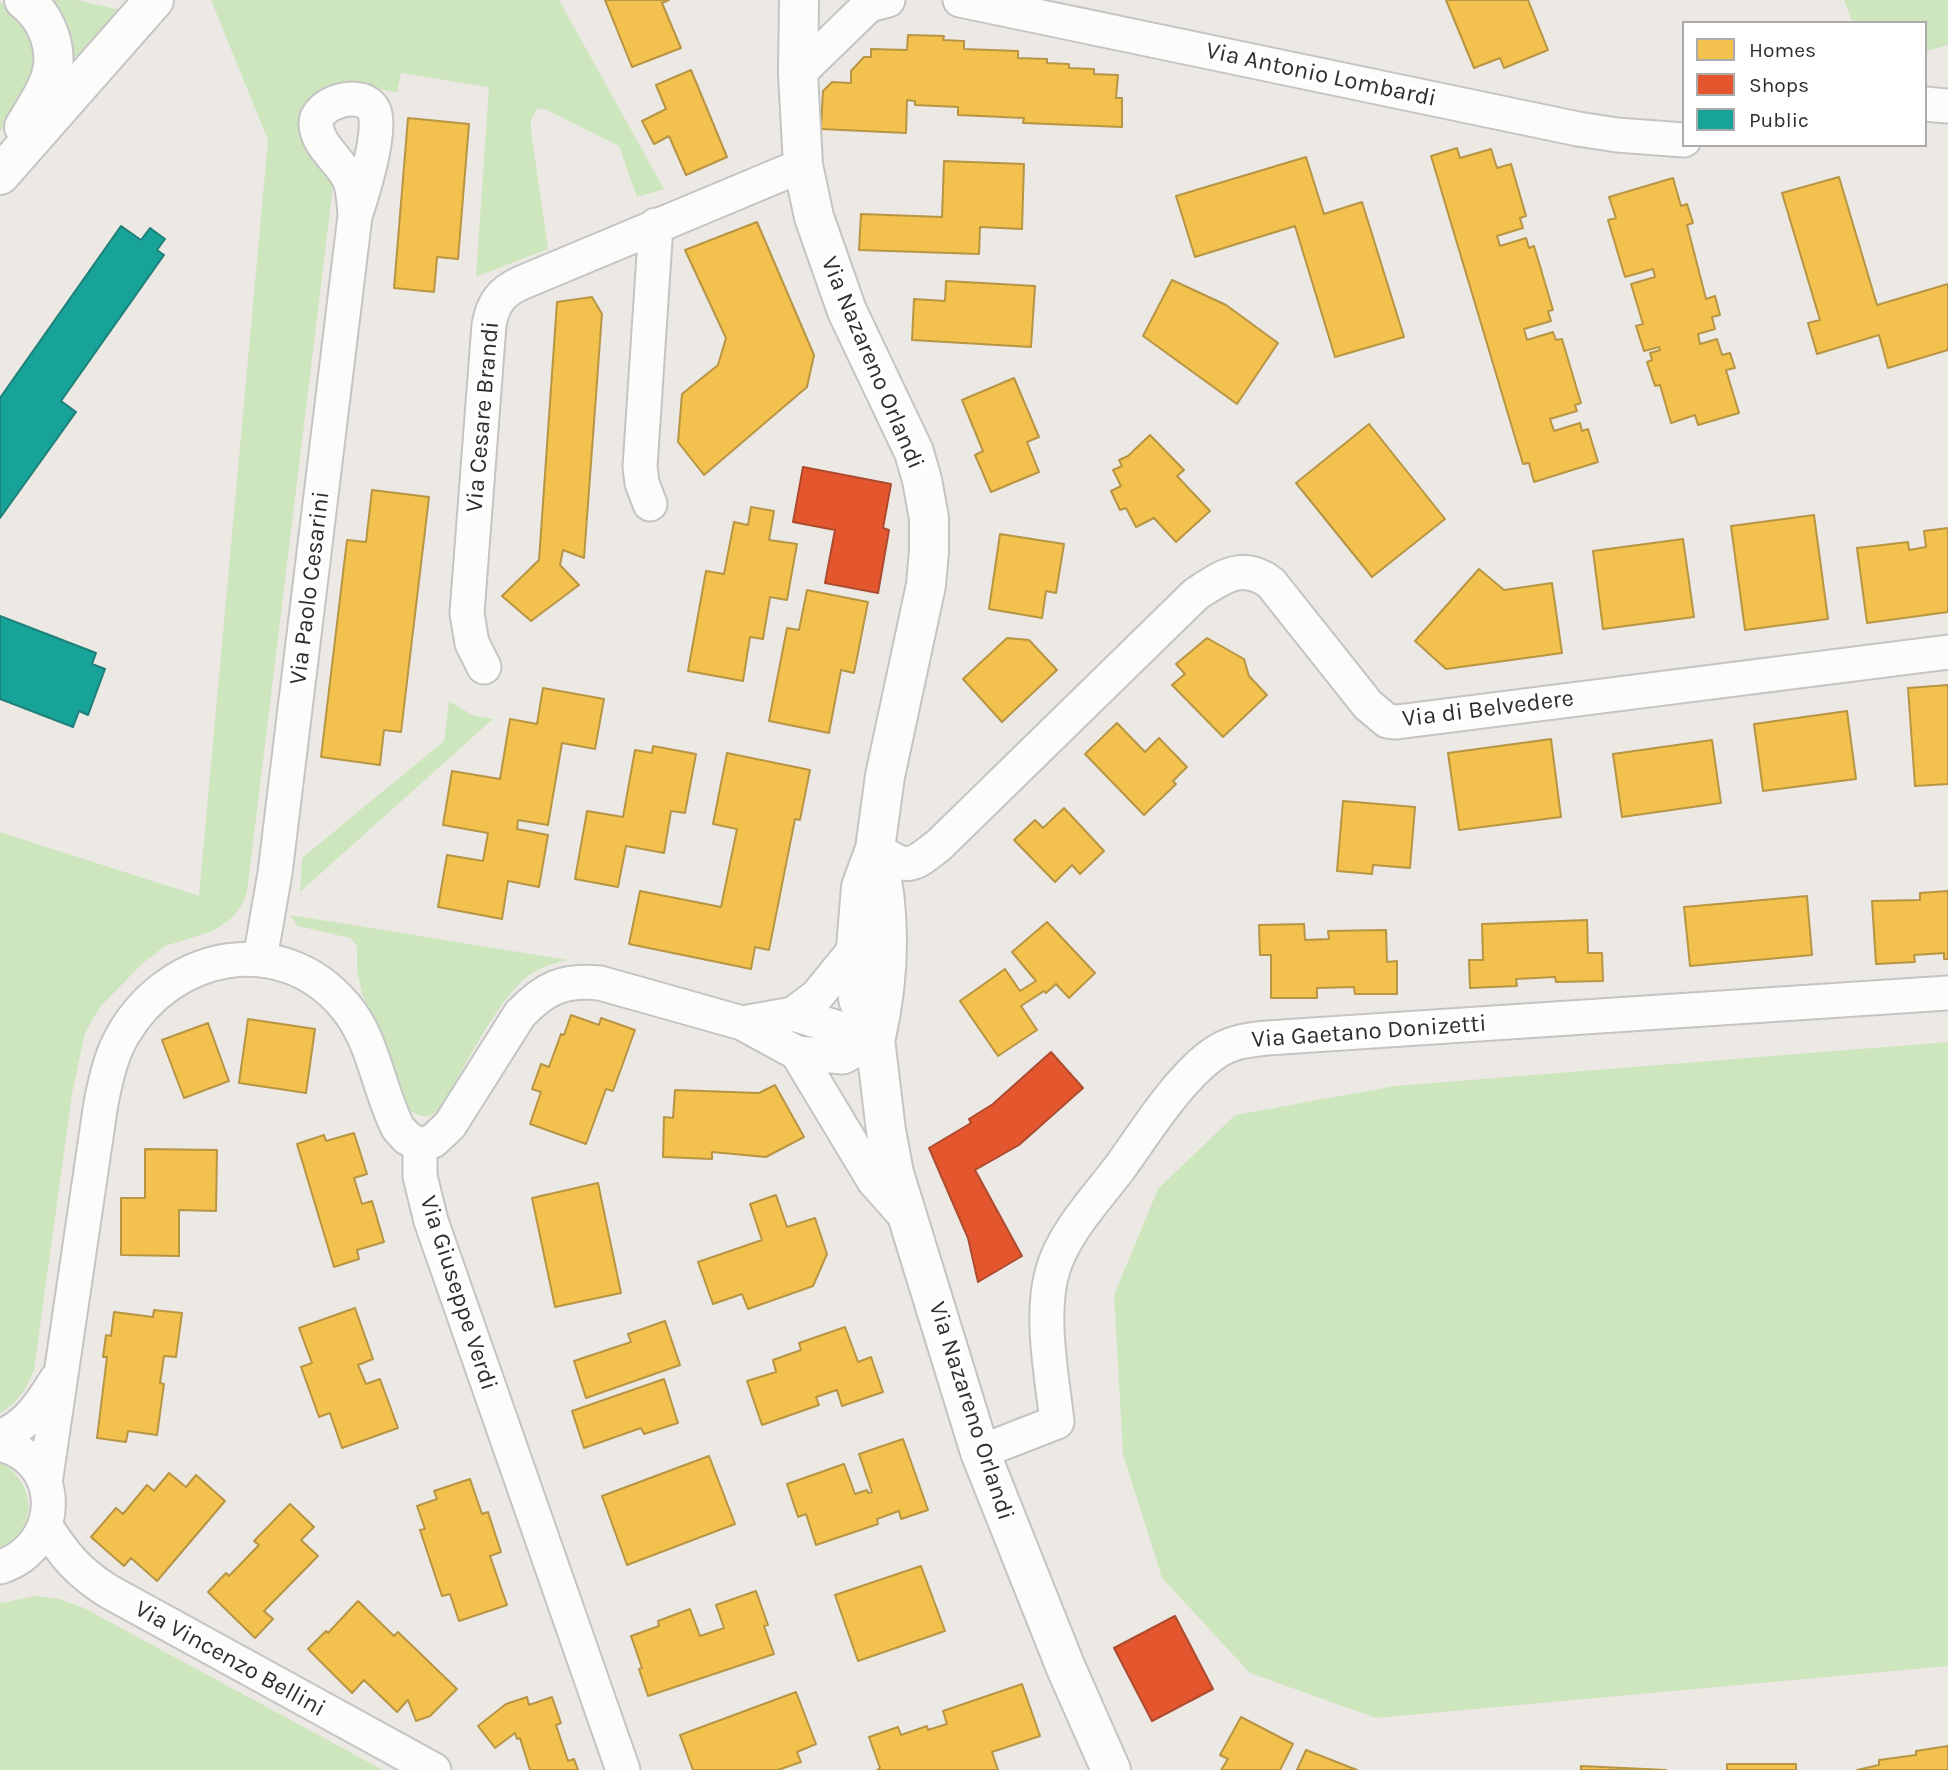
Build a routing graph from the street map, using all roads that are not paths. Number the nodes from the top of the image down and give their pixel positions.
1 (24, 0) edge
2 (154, 0) edge
3 (799, 0) edge
4 (960, 0) edge
5 (872, 2) edge
6 (798, 74) junction
7 (1927, 104) edge
8 (1948, 106) edge
9 (1682, 139) edge
10 (803, 165) junction
11 (0, 168) edge
12 (0, 175) edge
13 (355, 216) dead end
14 (656, 225) junction
15 (650, 504) dead end
16 (1948, 652) edge
17 (484, 667) dead end
18 (876, 849) junction
19 (856, 948) junction
20 (260, 959) junction
21 (1948, 993) edge
22 (793, 1014) junction
23 (742, 1023) junction
24 (875, 1039) junction
25 (797, 1054) junction
26 (420, 1145) junction
27 (909, 1220) junction
28 (61, 1373) junction
29 (0, 1437) edge
30 (0, 1444) edge
31 (980, 1452) junction
32 (45, 1483) junction
33 (46, 1525) junction
34 (0, 1567) edge
35 (434, 1770) edge
36 (622, 1770) edge
37 (1111, 1770) edge

1 - 11 street
2 - 12 street
3 - 6 street, Via Nazareno Orlandi
4 - 9 street, Via Antonio Lombardi
5 - 6 street
6 - 10 street, Via Nazareno Orlandi
7 - 8 street
10 - 14 street, Via Cesare Brandi
10 - 18 street, Via Nazareno Orlandi
13 - 20 street, Via Paolo Cesarini
14 - 15 street
14 - 17 street, Via Cesare Brandi
16 - 18 street, Via di Belvedere
18 - 19 street, Via Nazareno Orlandi
18 - 24 street, Via Nazareno Orlandi
19 - 22 street
19 - 24 street, Via Nazareno Orlandi
20 - 26 street
20 - 28 street
21 - 31 street, Via Gaetano Donizetti
22 - 23 street
22 - 24 street
23 - 25 street
23 - 26 street
24 - 25 street
24 - 27 street, Via Nazareno Orlandi
25 - 27 street
26 - 36 street, Via Giuseppe Verdi
27 - 31 street, Via Nazareno Orlandi
28 - 29 street
28 - 32 street
30 - 32 street
31 - 37 street, Via Nazareno Orlandi
32 - 33 street
33 - 34 street
33 - 35 street, Via Vincenzo Bellini

